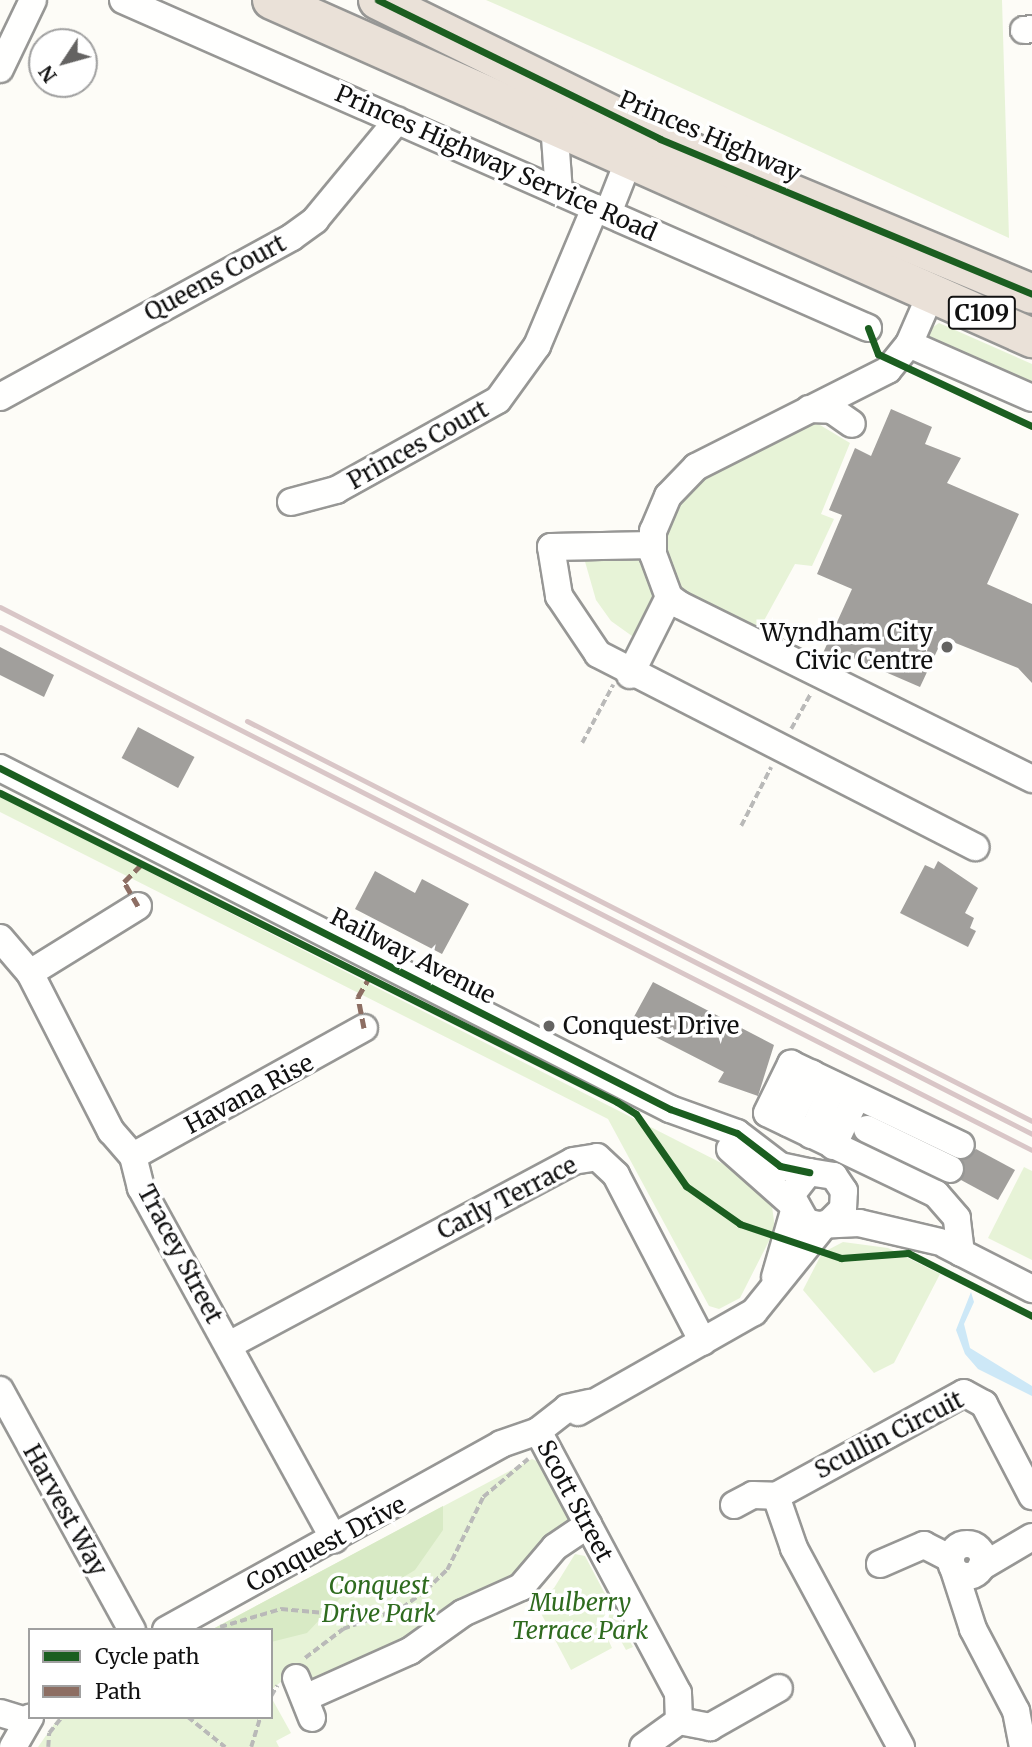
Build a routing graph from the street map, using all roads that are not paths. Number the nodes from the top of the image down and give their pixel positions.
1 (33, 0) edge
2 (123, 0) edge
3 (272, 0) edge
4 (378, 0) edge
5 (0, 69) edge
6 (604, 112) junction
7 (397, 121) junction
8 (554, 123) junction
9 (630, 156) junction
10 (559, 192) junction
11 (601, 210) junction
12 (945, 253) junction
13 (933, 289) junction
14 (1032, 294) edge
15 (868, 328) dead end
16 (1032, 338) edge
17 (909, 344) junction
18 (0, 397) edge
19 (1032, 398) edge
20 (809, 409) junction
21 (852, 424) dead end
22 (291, 502) dead end
23 (653, 545) junction
24 (669, 597) junction
25 (630, 675) junction
26 (0, 768) edge
27 (1032, 779) edge
28 (975, 847) dead end
29 (138, 906) dead end
30 (0, 938) edge
31 (30, 973) junction
32 (364, 1028) dead end
33 (829, 1083) junction
34 (670, 1109) junction
35 (875, 1119) junction
36 (811, 1135) junction
37 (961, 1145) dead end
38 (133, 1156) junction
39 (950, 1169) dead end
40 (828, 1177) junction
41 (793, 1207) junction
42 (828, 1223) junction
43 (950, 1247) junction
44 (1032, 1289) edge
45 (767, 1298) junction
46 (703, 1342) junction
47 (229, 1345) junction
48 (0, 1390) edge
49 (8, 1427) edge
50 (543, 1441) junction
51 (776, 1496) junction
52 (1032, 1496) edge
53 (733, 1505) dead end
54 (588, 1525) junction
55 (334, 1539) junction
56 (1026, 1540) edge
57 (880, 1564) dead end
58 (968, 1564) junction
59 (131, 1628) edge
60 (170, 1628) edge
61 (304, 1687) road end
62 (779, 1688) dead end
63 (0, 1713) edge
64 (28, 1719) edge
65 (679, 1721) junction
66 (1025, 1731) edge
67 (13, 1747) edge
68 (643, 1747) edge
69 (901, 1747) edge

1 - 5 street
2 - 7 street, Princes Highway Service Road
3 - 8 highway, Princes Highway / C109
4 - 6 highway, Princes Highway / C109
6 - 9 highway
6 - 12 highway, Princes Highway / C109
7 - 10 street, Princes Highway Service Road
7 - 18 street, Queens Court
8 - 9 highway, Princes Highway / C109
8 - 10 street
9 - 11 street, Princes Highway
9 - 13 highway, Princes Highway / C109
10 - 11 street, Princes Highway Service Road
11 - 15 street, Princes Highway Service Road
11 - 22 street, Princes Court
12 - 13 highway
12 - 14 highway, Princes Highway / C109
13 - 16 highway, Princes Highway / C109
13 - 17 street
17 - 19 street
17 - 20 street
20 - 21 street
20 - 23 street
23 - 24 street
23 - 25 street
24 - 25 street
24 - 27 street
25 - 28 street
26 - 34 street, Railway Avenue
29 - 31 street
30 - 31 street, Tracey Street
31 - 38 street, Tracey Street
32 - 38 street, Havana Rise
33 - 35 street
33 - 36 street
33 - 36 street
33 - 36 street
34 - 40 street, Railway Avenue
34 - 41 street, Railway Avenue
35 - 36 street
35 - 37 street
35 - 39 street
36 - 40 street
36 - 43 street
38 - 47 street, Tracey Street
40 - 41 street
40 - 42 street
40 - 43 street, Railway Avenue
41 - 42 street
41 - 45 street
42 - 43 street, Railway Avenue
42 - 45 street, Conquest Drive
43 - 44 street, Railway Avenue
45 - 46 street, Conquest Drive
46 - 47 street, Carly Terrace
46 - 50 street, Conquest Drive
47 - 55 street, Tracey Street
48 - 49 street, Harvest Way
49 - 59 street, Harvest Way
50 - 54 street, Scott Street
50 - 55 street, Conquest Drive
51 - 52 street, Scullin Circuit
51 - 53 street, Scullin Circuit
51 - 69 street
54 - 61 street
54 - 65 street, Scott Street
55 - 60 street, Conquest Drive
56 - 58 street
57 - 58 street
58 - 66 street
62 - 65 street
63 - 64 street
64 - 67 street
65 - 68 street

